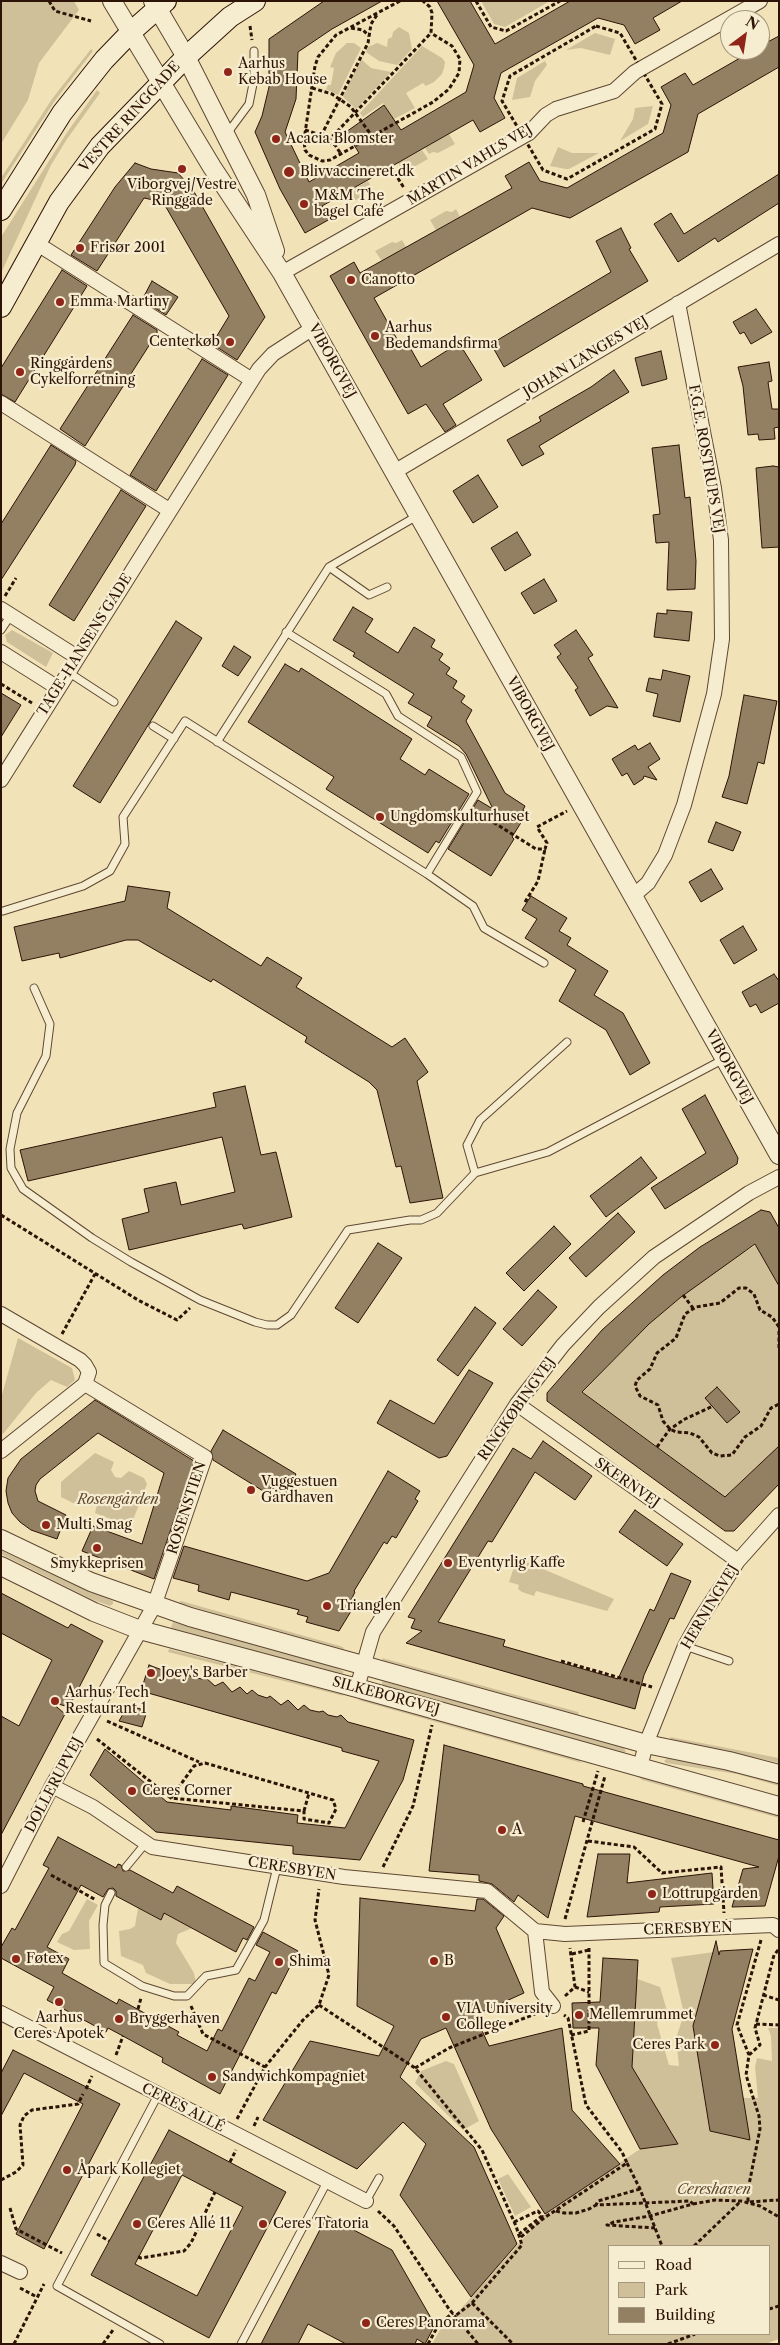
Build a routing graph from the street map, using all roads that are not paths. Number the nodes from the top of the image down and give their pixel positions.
1 (112, 1) edge
2 (255, 1) edge
3 (760, 1) edge
4 (159, 3) edge
5 (131, 32) junction
6 (254, 51) dead end
7 (186, 56) junction
8 (160, 82) junction
9 (226, 135) junction
10 (1, 210) edge
11 (36, 243) junction
12 (779, 244) edge
13 (282, 273) junction
14 (678, 303) junction
15 (1, 307) edge
16 (313, 328) junction
17 (252, 380) junction
18 (1, 403) edge
19 (394, 472) junction
20 (169, 510) junction
21 (419, 516) junction
22 (329, 567) junction
23 (388, 587) dead end
24 (6, 612) edge
25 (1, 630) edge
26 (286, 632) junction
27 (1, 652) edge
28 (77, 657) junction
29 (68, 672) junction
30 (58, 688) junction
31 (114, 702) dead end
32 (153, 726) dead end
33 (174, 739) junction
34 (217, 742) junction
35 (1, 780) edge
36 (427, 874) junction
37 (633, 896) junction
38 (4, 911) dead end
39 (544, 963) dead end
40 (34, 988) dead end
41 (567, 1042) dead end
42 (725, 1058) junction
43 (779, 1155) edge
44 (475, 1173) junction
45 (779, 1176) edge
46 (2, 1317) edge
47 (85, 1384) junction
48 (516, 1404) junction
49 (1, 1451) edge
50 (779, 1515) edge
51 (1, 1539) edge
52 (738, 1561) junction
53 (1, 1566) edge
54 (154, 1606) junction
55 (140, 1630) junction
56 (685, 1646) junction
57 (729, 1662) dead end
58 (364, 1664) junction
59 (358, 1688) junction
60 (646, 1744) junction
61 (640, 1767) junction
62 (779, 1774) edge
63 (52, 1786) junction
64 (779, 1806) edge
65 (145, 1844) junction
66 (277, 1866) junction
67 (126, 1867) dead end
68 (1, 1886) edge
69 (111, 1893) dead end
70 (776, 1927) edge
71 (535, 1931) junction
72 (553, 2006) road end
73 (1, 2013) edge
74 (158, 2094) junction
75 (379, 2178) dead end
76 (327, 2182) junction
77 (366, 2201) joint
78 (1, 2263) edge
79 (20, 2272) dead end
80 (160, 2344) edge
81 (241, 2344) edge

1 - 5 street, VIBORGVEJ
2 - 7 main road, VESTRE RINGGADE
3 - 13 street, MARTIN VAHLS VEJ
4 - 5 main road
4 - 7 street, VIBORGVEJ
5 - 8 street, VIBORGVEJ
5 - 10 main road
6 - 9 lane
7 - 8 main road, VESTRE RINGGADE
7 - 9 street, VIBORGVEJ
8 - 11 main road, VESTRE RINGGADE
8 - 13 street, VIBORGVEJ
9 - 13 street, VIBORGVEJ
11 - 15 main road, VESTRE RINGGADE
11 - 17 street
12 - 14 street, JOHAN LANGES VEJ
13 - 16 street, VIBORGVEJ
14 - 19 street, JOHAN LANGES VEJ
14 - 37 street, F.G.E. ROSTRUPS VEJ
16 - 17 street, TAGE-HANSENS GADE
16 - 19 street, VIBORGVEJ
17 - 20 street, TAGE-HANSENS GADE
18 - 20 street
19 - 21 street, VIBORGVEJ
20 - 28 street, TAGE-HANSENS GADE
21 - 22 lane
21 - 37 street, VIBORGVEJ
22 - 23 lane
22 - 26 lane
24 - 25 lane
24 - 28 street
26 - 34 lane
26 - 36 lane
27 - 30 street
28 - 29 street, TAGE-HANSENS GADE
29 - 30 street, TAGE-HANSENS GADE
29 - 31 lane
30 - 35 street, TAGE-HANSENS GADE
32 - 33 lane
33 - 34 lane
33 - 38 lane
34 - 36 lane
36 - 39 lane
37 - 42 street, VIBORGVEJ
40 - 44 lane
41 - 44 lane
42 - 43 street, VIBORGVEJ
42 - 44 lane
45 - 48 street, RINGKØBINGVEJ
46 - 47 street
47 - 49 street
47 - 54 street, ROSENSTIEN
48 - 52 street, SKERNVEJ
48 - 58 street, RINGKØBINGVEJ
50 - 52 street, HERNINGVEJ
51 - 54 street, SILKEBORGVEJ
52 - 56 street, HERNINGVEJ
53 - 55 street, SILKEBORGVEJ
54 - 55 street, DOLLERUPVEJ
54 - 58 street, SILKEBORGVEJ
55 - 59 street, SILKEBORGVEJ
55 - 63 street, DOLLERUPVEJ
56 - 57 lane
56 - 60 street, HERNINGVEJ
58 - 59 street, RINGKØBINGVEJ
58 - 60 street, SILKEBORGVEJ
59 - 61 street, SILKEBORGVEJ
60 - 61 street, HERNINGVEJ
60 - 62 street, SILKEBORGVEJ
61 - 64 street, SILKEBORGVEJ
63 - 65 street, CERESBYEN
63 - 68 street, DOLLERUPVEJ
65 - 66 street, CERESBYEN
65 - 67 lane
66 - 69 lane
66 - 71 street, CERESBYEN
70 - 71 street, CERESBYEN
71 - 72 street
73 - 74 street, CERES ALLÉ
74 - 76 street, CERES ALLÉ
74 - 80 lane
75 - 77 lane
76 - 77 street, CERES ALLÉ
76 - 81 lane
78 - 79 street

